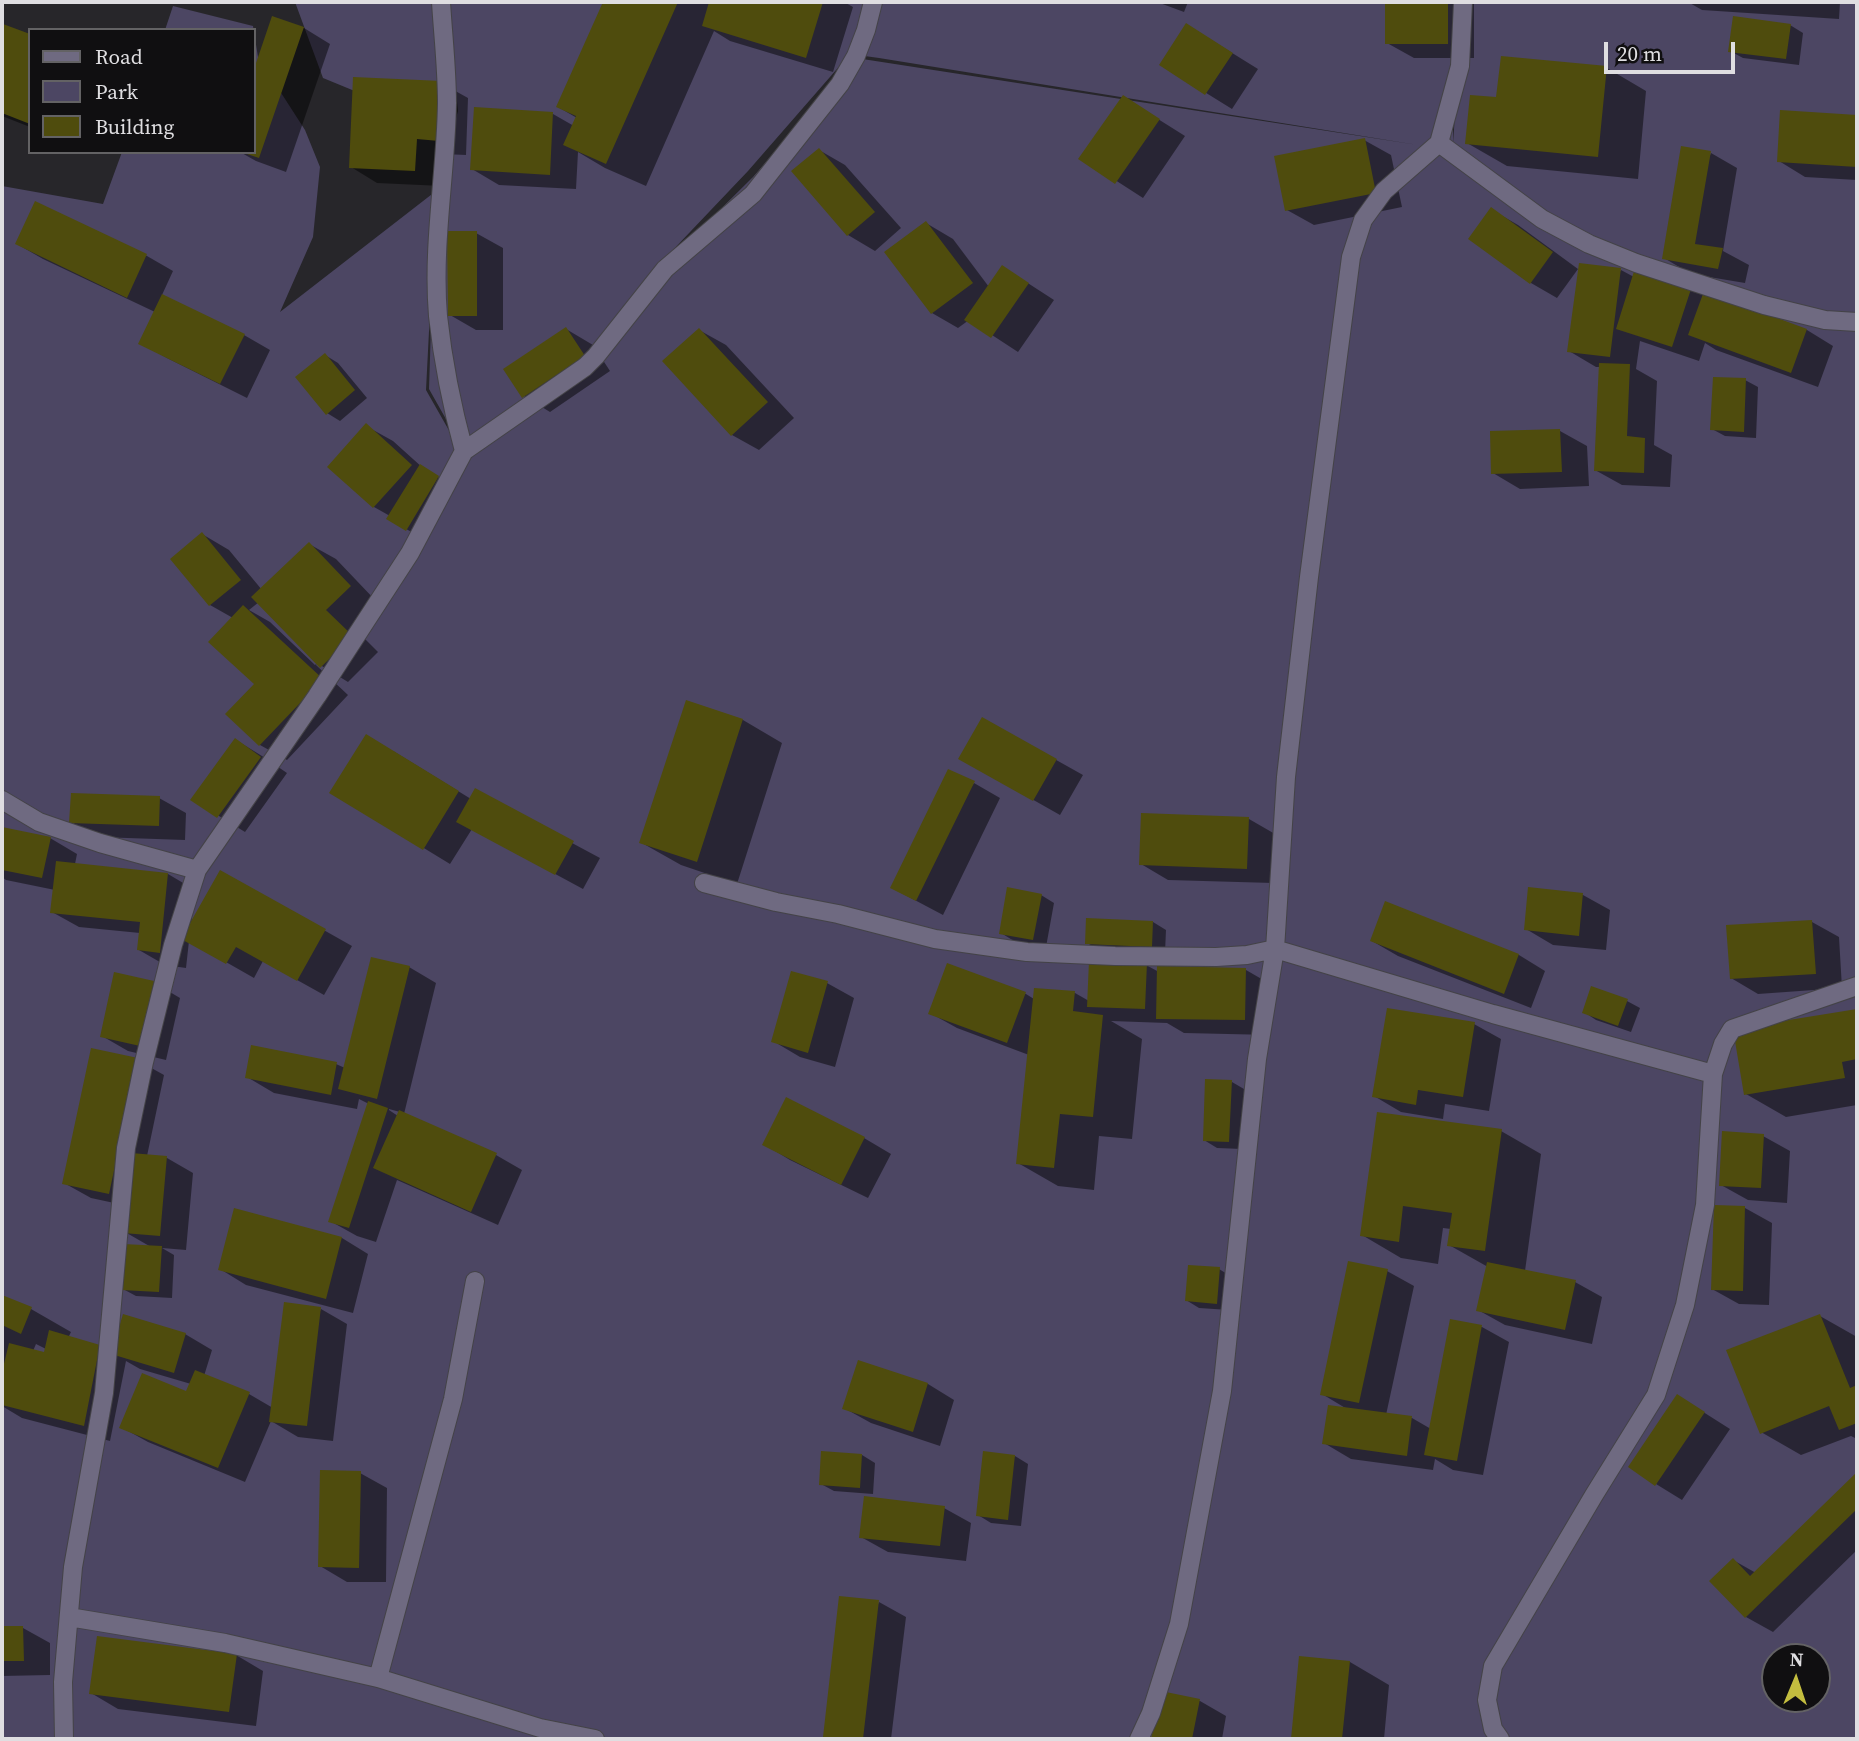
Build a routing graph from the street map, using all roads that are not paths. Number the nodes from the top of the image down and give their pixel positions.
1 (441, 2) edge
2 (873, 2) edge
3 (1463, 2) edge
4 (1440, 143) junction
5 (1857, 322) edge
6 (464, 452) junction
7 (2, 800) edge
8 (197, 870) junction
9 (704, 883) dead end
10 (1275, 949) junction
11 (1857, 986) edge
12 (1713, 1074) junction
13 (475, 1281) dead end
14 (69, 1617) junction
15 (378, 1678) junction
16 (64, 1739) edge
17 (594, 1739) edge
18 (1139, 1739) edge
19 (1500, 1739) edge

1 - 6 street
2 - 6 street
3 - 4 street
4 - 5 street
4 - 10 street
6 - 8 street
7 - 8 street
8 - 14 street
9 - 10 street
10 - 12 street
10 - 18 street
11 - 12 street
12 - 19 street
13 - 15 street
14 - 15 street
14 - 16 street
15 - 17 street

